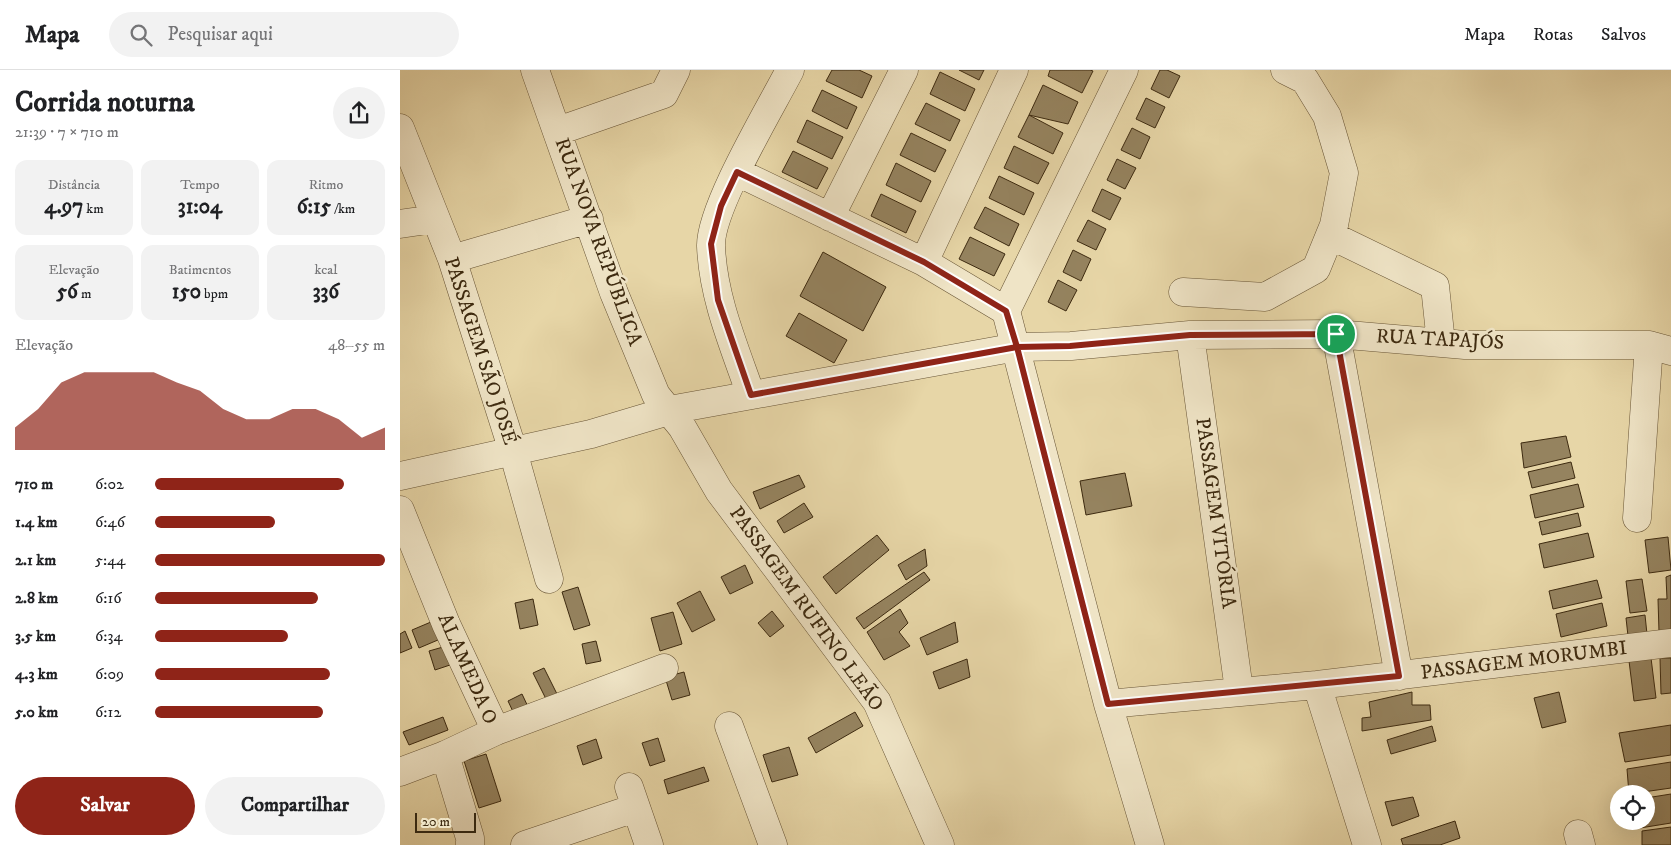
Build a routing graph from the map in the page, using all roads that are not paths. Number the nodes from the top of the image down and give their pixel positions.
1 (535, 70) edge
2 (676, 70) edge
3 (790, 70) edge
4 (904, 70) edge
5 (1014, 70) edge
6 (1124, 70) edge
7 (1285, 70) edge
8 (400, 128) edge
9 (558, 131) junction
10 (737, 172) junction
11 (830, 217) junction
12 (434, 219) junction
13 (589, 219) junction
14 (400, 224) edge
15 (1330, 235) junction
16 (452, 259) junction
17 (924, 262) junction
18 (1183, 292) dead end
19 (1006, 311) junction
20 (1336, 334) junction
21 (1190, 335) junction
22 (1441, 343) junction
23 (1017, 347) junction
24 (1660, 348) edge
25 (751, 395) junction
26 (671, 410) junction
27 (513, 451) junction
28 (400, 476) edge
29 (400, 510) edge
30 (1637, 518) dead end
31 (549, 578) dead end
32 (1671, 643) edge
33 (664, 668) dead end
34 (1399, 676) junction
35 (1317, 685) junction
36 (1239, 690) junction
37 (1108, 704) junction
38 (729, 726) dead end
39 (496, 731) junction
40 (445, 756) junction
41 (400, 772) edge
42 (463, 843) edge
43 (525, 845) edge
44 (650, 845) edge
45 (773, 845) edge
46 (940, 845) edge
47 (1150, 845) edge
48 (1367, 845) edge

1 - 9 street, RUA NOVA REPÚBLICA
2 - 9 street
3 - 10 street
4 - 11 street
5 - 17 street
6 - 19 street
7 - 15 street
8 - 12 street, PASSAGEM SÃO JOSÉ
9 - 13 street, RUA NOVA REPÚBLICA
10 - 11 street
10 - 25 street
11 - 17 street
12 - 14 street
12 - 16 street, PASSAGEM SÃO JOSÉ
13 - 16 street
13 - 26 street, RUA NOVA REPÚBLICA
15 - 18 street
15 - 22 street
16 - 27 street, PASSAGEM SÃO JOSÉ
17 - 19 street
19 - 23 street
20 - 21 street, RUA TAPAJÓS
20 - 22 street, RUA TAPAJÓS
20 - 34 street
21 - 23 street, RUA TAPAJÓS
21 - 36 street, PASSAGEM VITÓRIA
22 - 24 street, RUA TAPAJÓS
23 - 25 street, RUA TAPAJÓS
23 - 37 street
24 - 30 street
25 - 26 street, RUA TAPAJÓS
26 - 27 street, RUA TAPAJÓS
26 - 46 street, PASSAGEM RUFINO LEÃO
27 - 28 street, RUA TAPAJÓS
27 - 31 street, PASSAGEM SÃO JOSÉ
29 - 39 street, ALAMEDA O
32 - 34 street, PASSAGEM MORUMBI
33 - 39 street
34 - 35 street, PASSAGEM MORUMBI
35 - 36 street, PASSAGEM MORUMBI
35 - 48 street
36 - 37 street, PASSAGEM MORUMBI
37 - 47 street
38 - 45 street
39 - 40 street, ALAMEDA O
40 - 41 street, ALAMEDA O
40 - 42 street
43 - 44 street

